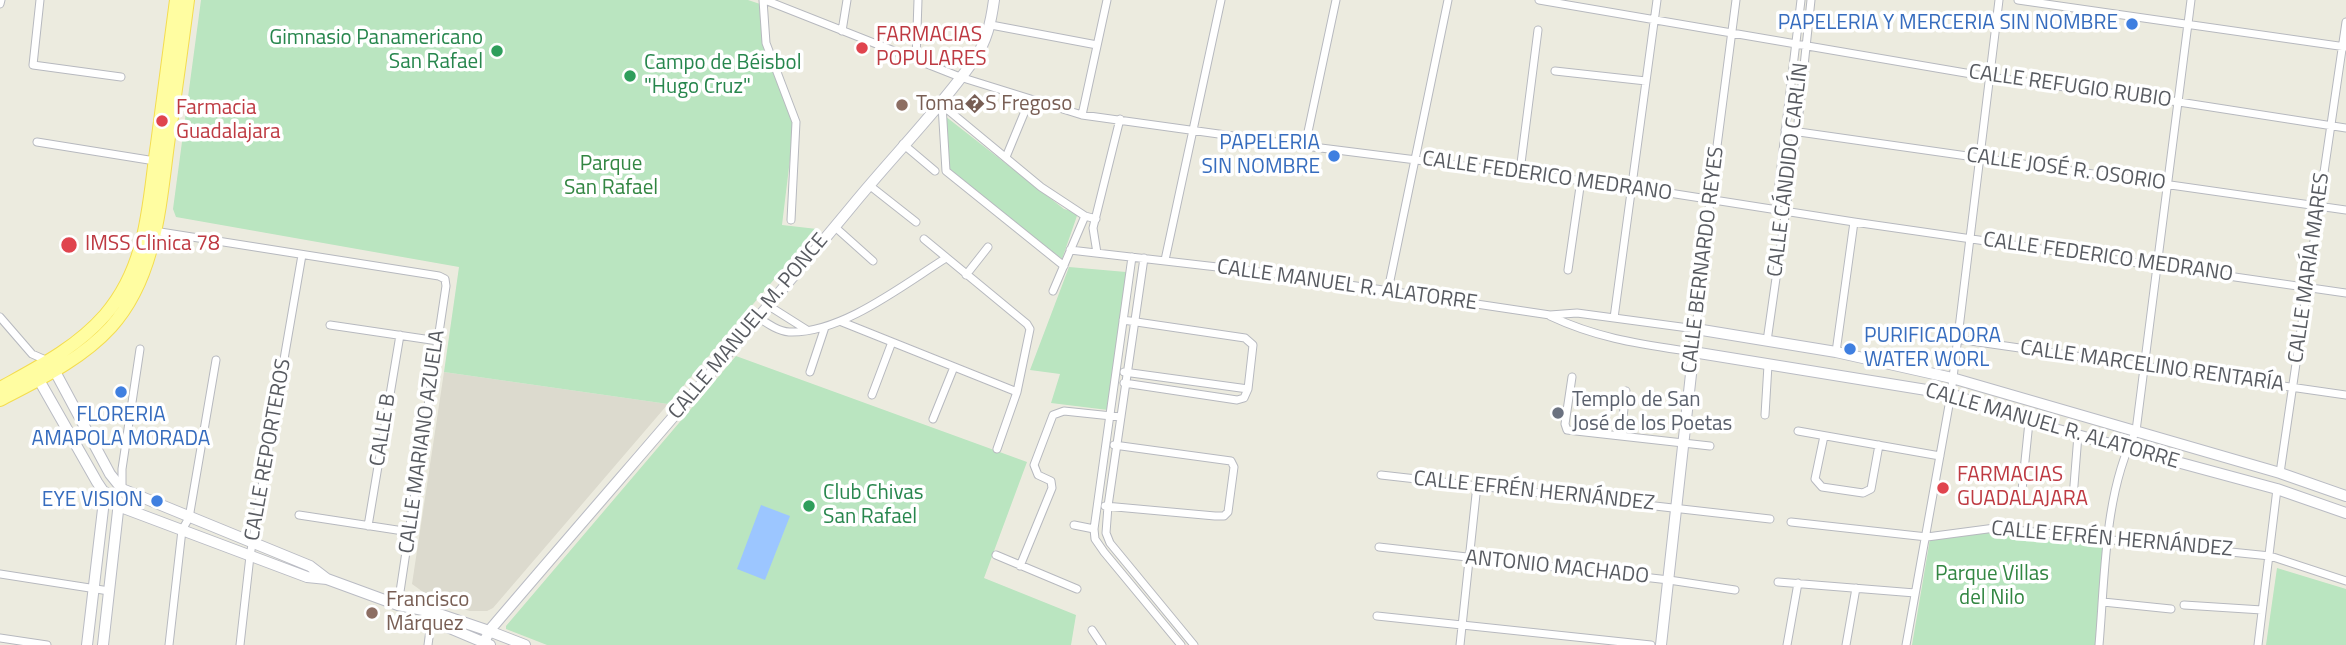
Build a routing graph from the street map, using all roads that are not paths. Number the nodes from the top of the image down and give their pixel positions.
1 (40, 0) edge
2 (176, 0) edge
3 (188, 0) edge
4 (764, 0) edge
5 (847, 0) edge
6 (918, 0) edge
7 (994, 0) edge
8 (1107, 0) edge
9 (1221, 0) edge
10 (1336, 0) edge
11 (1448, 0) edge
12 (1540, 0) edge
13 (1657, 0) edge
14 (1736, 0) edge
15 (1801, 0) edge
16 (1811, 0) edge
17 (1999, 0) edge
18 (2018, 0) edge
19 (2191, 0) edge
20 (778, 3) edge
21 (1654, 20) junction
22 (2346, 22) edge
23 (2188, 24) junction
24 (990, 25) junction
25 (1538, 30) dead end
26 (842, 31) junction
27 (1732, 32) junction
28 (1796, 43) junction
29 (1097, 45) junction
30 (1805, 45) junction
31 (2344, 47) edge
32 (916, 60) junction
33 (1555, 71) dead end
34 (121, 77) dead end
35 (960, 77) junction
36 (1989, 77) junction
37 (1646, 81) junction
38 (1030, 99) junction
39 (2179, 102) junction
40 (942, 105) junction
41 (1082, 115) junction
42 (1120, 119) junction
43 (2331, 126) junction
44 (2346, 128) edge
45 (1194, 130) junction
46 (1785, 130) junction
47 (1797, 132) junction
48 (37, 142) dead end
49 (903, 144) junction
50 (1305, 146) junction
51 (1006, 157) junction
52 (1979, 157) junction
53 (1414, 160) junction
54 (155, 161) junction
55 (935, 170) dead end
56 (1520, 171) junction
57 (1581, 180) junction
58 (2169, 184) junction
59 (869, 185) junction
60 (1631, 187) junction
61 (1710, 200) junction
62 (2319, 206) junction
63 (1776, 209) junction
64 (2346, 210) edge
65 (1785, 211) junction
66 (1085, 216) junction
67 (1096, 219) junction
68 (791, 220) dead end
69 (916, 222) dead end
70 (1854, 222) junction
71 (835, 227) junction
72 (151, 230) junction
73 (924, 239) dead end
74 (1969, 239) junction
75 (988, 247) dead end
76 (1070, 250) junction
77 (1097, 253) junction
78 (302, 255) junction
79 (1132, 257) junction
80 (946, 258) junction
81 (1144, 258) junction
82 (1165, 260) junction
83 (873, 261) dead end
84 (2159, 265) junction
85 (1064, 266) junction
86 (1568, 270) dead end
87 (966, 275) junction
88 (2307, 287) junction
89 (1388, 290) junction
90 (1053, 291) dead end
91 (2346, 293) edge
92 (769, 306) junction
93 (1550, 315) junction
94 (0, 317) edge
95 (759, 318) junction
96 (1614, 318) junction
97 (1124, 320) junction
98 (842, 322) junction
99 (1135, 322) junction
100 (330, 325) dead end
101 (825, 327) junction
102 (1696, 329) junction
103 (808, 330) junction
104 (400, 335) junction
105 (1957, 339) junction
106 (438, 341) junction
107 (1767, 341) junction
108 (892, 342) junction
109 (140, 349) dead end
110 (1693, 352) junction
111 (1836, 352) junction
112 (32, 354) junction
113 (216, 359) dead end
114 (1768, 365) junction
115 (52, 366) junction
116 (2145, 366) junction
117 (954, 367) junction
118 (1117, 371) junction
119 (810, 372) dead end
120 (1128, 372) junction
121 (36, 374) junction
122 (1572, 377) dead end
123 (1952, 378) junction
124 (1115, 382) junction
125 (1126, 384) junction
126 (2292, 387) junction
127 (0, 388) edge
128 (1248, 388) junction
129 (1626, 391) dead end
130 (1017, 392) junction
131 (1951, 394) junction
132 (872, 395) dead end
133 (2346, 395) edge
134 (0, 400) edge
135 (1765, 415) dead end
136 (1111, 416) junction
137 (1121, 417) junction
138 (933, 419) dead end
139 (2029, 422) junction
140 (1798, 431) dead end
141 (2136, 431) junction
142 (1622, 435) junction
143 (2078, 435) junction
144 (1824, 436) junction
145 (1684, 443) junction
146 (1106, 444) junction
147 (1117, 445) junction
148 (1879, 445) junction
149 (1710, 446) dead end
150 (2127, 448) junction
151 (997, 449) dead end
152 (1940, 456) junction
153 (122, 469) junction
154 (2280, 473) junction
155 (1381, 475) dead end
156 (113, 478) junction
157 (1477, 485) junction
158 (2277, 488) junction
159 (122, 489) junction
160 (105, 494) junction
161 (2346, 496) edge
162 (2073, 498) dead end
163 (2021, 500) dead end
164 (1096, 505) junction
165 (118, 506) junction
166 (1108, 506) junction
167 (1676, 508) junction
168 (2346, 513) edge
169 (299, 515) dead end
170 (189, 517) junction
171 (1770, 519) dead end
172 (1791, 522) dead end
173 (1074, 524) dead end
174 (368, 526) junction
175 (1094, 529) junction
176 (182, 530) junction
177 (410, 532) junction
178 (1927, 537) junction
179 (2108, 539) junction
180 (254, 543) junction
181 (1379, 547) dead end
182 (996, 555) dead end
183 (2270, 555) junction
184 (250, 556) junction
185 (1469, 559) junction
186 (1020, 566) junction
187 (0, 574) edge
188 (327, 579) junction
189 (1669, 580) junction
190 (2346, 581) edge
191 (1778, 582) dead end
192 (1798, 583) junction
193 (93, 588) junction
194 (1856, 588) junction
195 (1077, 589) dead end
196 (1735, 590) dead end
197 (109, 591) junction
198 (1915, 593) junction
199 (2103, 602) junction
200 (398, 605) junction
201 (2184, 605) dead end
202 (2171, 609) dead end
203 (2262, 610) junction
204 (429, 614) junction
205 (1377, 615) dead end
206 (1462, 626) junction
207 (489, 631) junction
208 (1092, 631) dead end
209 (0, 638) edge
210 (487, 644) edge
211 (1101, 644) edge
212 (47, 645) edge
213 (87, 645) edge
214 (103, 645) edge
215 (169, 645) edge
216 (240, 645) edge
217 (428, 645) edge
218 (525, 645) edge
219 (1181, 645) edge
220 (1194, 645) edge
221 (1460, 645) edge
222 (1651, 645) edge
223 (1661, 645) edge
224 (1787, 645) edge
225 (1846, 645) edge
226 (1906, 645) edge
227 (2099, 645) edge
228 (2258, 645) edge

1 - 34 street
2 - 54 main road
3 - 72 main road
4 - 20 street, CALLE FEDERICO MEDRANO
4 - 68 street
5 - 26 street
6 - 32 street
7 - 24 street, CALLE MANUEL M. PONCE
8 - 29 street
9 - 45 street
10 - 50 street
11 - 53 street
12 - 21 street, CALLE REFUGIO RUBIO
13 - 21 street
14 - 27 street, CALLE BERNARDO REYES
15 - 28 street, CALLE CÁNDIDO CARLÍN
16 - 30 street, CALLE CÁNDIDO CARLÍN
17 - 36 street
18 - 23 street
19 - 23 street
20 - 26 street, CALLE FEDERICO MEDRANO
21 - 27 street, CALLE REFUGIO RUBIO
21 - 37 street
22 - 31 street, CALLE MARÍA MARES
23 - 31 street
23 - 39 street
24 - 29 street
24 - 35 street, CALLE MANUEL M. PONCE
25 - 56 street
26 - 32 street, CALLE FEDERICO MEDRANO
27 - 28 street, CALLE REFUGIO RUBIO
27 - 61 street, CALLE BERNARDO REYES
28 - 30 street, CALLE REFUGIO RUBIO
28 - 46 street, CALLE CÁNDIDO CARLÍN
29 - 41 street
30 - 36 street, CALLE REFUGIO RUBIO
30 - 47 street, CALLE CÁNDIDO CARLÍN
31 - 43 street, CALLE MARÍA MARES
32 - 35 street, CALLE FEDERICO MEDRANO
33 - 37 street
35 - 38 street, CALLE FEDERICO MEDRANO
35 - 40 street, CALLE MANUEL M. PONCE
36 - 39 street, CALLE REFUGIO RUBIO
36 - 52 street
37 - 60 street
38 - 41 street, CALLE FEDERICO MEDRANO
38 - 51 street
39 - 43 street, CALLE REFUGIO RUBIO
39 - 58 street
40 - 49 street, CALLE MANUEL M. PONCE
40 - 51 street
40 - 85 street
41 - 42 street, CALLE FEDERICO MEDRANO
42 - 45 street, CALLE FEDERICO MEDRANO
42 - 67 street
43 - 44 street, CALLE REFUGIO RUBIO
43 - 62 street, CALLE MARÍA MARES
45 - 50 street, CALLE FEDERICO MEDRANO
45 - 82 street
46 - 47 street, CALLE JOSÉ R. OSORIO
46 - 63 street, CALLE CÁNDIDO CARLÍN
47 - 52 street, CALLE JOSÉ R. OSORIO
47 - 65 street, CALLE CÁNDIDO CARLÍN
48 - 54 street
49 - 55 street
49 - 59 street, CALLE MANUEL M. PONCE
50 - 53 street, CALLE FEDERICO MEDRANO
51 - 66 street
52 - 58 street, CALLE JOSÉ R. OSORIO
52 - 74 street
53 - 56 street, CALLE FEDERICO MEDRANO
53 - 89 street
54 - 72 main road
56 - 57 street, CALLE FEDERICO MEDRANO
57 - 60 street, CALLE FEDERICO MEDRANO
57 - 86 street
58 - 62 street, CALLE JOSÉ R. OSORIO
58 - 84 street
59 - 69 street
59 - 71 street, CALLE MANUEL M. PONCE
60 - 61 street, CALLE FEDERICO MEDRANO
60 - 96 street
61 - 63 street, CALLE FEDERICO MEDRANO
61 - 102 street, CALLE BERNARDO REYES
62 - 64 street, CALLE JOSÉ R. OSORIO
62 - 88 street, CALLE MARÍA MARES
63 - 65 street, CALLE FEDERICO MEDRANO
65 - 70 street, CALLE FEDERICO MEDRANO
65 - 107 street, CALLE CÁNDIDO CARLÍN
66 - 67 street
66 - 76 street
67 - 77 street
70 - 74 street, CALLE FEDERICO MEDRANO
70 - 111 street
71 - 83 street
71 - 92 street, CALLE MANUEL M. PONCE
72 - 78 street
72 - 115 main road
73 - 80 street
74 - 84 street, CALLE FEDERICO MEDRANO
74 - 105 street
75 - 87 street
76 - 77 street, CALLE MANUEL R. ALATORRE
76 - 85 street
77 - 79 street, CALLE MANUEL R. ALATORRE
78 - 106 street, CALLE MARIANO AZUELA
78 - 180 street, CALLE REPORTEROS
79 - 81 street, CALLE MANUEL R. ALATORRE
79 - 97 street
80 - 87 street
80 - 98 street
81 - 82 street, CALLE MANUEL R. ALATORRE
81 - 99 street
82 - 89 street, CALLE MANUEL R. ALATORRE
84 - 88 street, CALLE FEDERICO MEDRANO
84 - 116 street
85 - 90 street
87 - 130 street
88 - 91 street, CALLE FEDERICO MEDRANO
88 - 126 street, CALLE MARÍA MARES
89 - 93 street, CALLE MANUEL R. ALATORRE
92 - 95 street, CALLE MANUEL M. PONCE
92 - 103 street
93 - 96 street, CALLE MANUEL R. ALATORRE
93 - 110 street, CALLE MANUEL R. ALATORRE
94 - 112 street
95 - 103 street
95 - 207 street, CALLE MANUEL M. PONCE
96 - 102 street, CALLE MANUEL R. ALATORRE
97 - 99 street
97 - 118 street
98 - 101 street
98 - 108 street
99 - 120 street
99 - 128 street
100 - 104 street
101 - 103 street
101 - 119 street
102 - 107 street, CALLE MANUEL R. ALATORRE
102 - 110 street, CALLE BERNARDO REYES
104 - 106 street
104 - 174 street, CALLE B
105 - 116 street, CALLE MARCELINO RENTARÍA
105 - 123 street
106 - 177 street, CALLE MARIANO AZUELA
107 - 111 street, CALLE MANUEL R. ALATORRE
108 - 117 street
108 - 132 street
109 - 153 street
110 - 114 street, CALLE MANUEL R. ALATORRE
110 - 145 street, CALLE BERNARDO REYES
111 - 123 street, CALLE MANUEL R. ALATORRE
112 - 115 street
112 - 121 street
113 - 170 street
114 - 131 street, CALLE MANUEL R. ALATORRE
114 - 135 street
115 - 121 main road
115 - 156 street
116 - 126 street, CALLE MARCELINO RENTARÍA
116 - 141 street
117 - 130 street
117 - 138 street
118 - 120 street
118 - 124 street
120 - 125 street
120 - 128 street
121 - 127 main road
121 - 134 main road
121 - 160 street
122 - 142 street
123 - 131 street
123 - 141 street, CALLE MANUEL R. ALATORRE
124 - 125 street
124 - 136 street
125 - 128 street
125 - 137 street
126 - 133 street, CALLE MARCELINO RENTARÍA
126 - 154 street, CALLE MARÍA MARES
129 - 142 street
130 - 151 street
131 - 139 street, CALLE MANUEL R. ALATORRE
131 - 152 street
136 - 137 street
136 - 146 street
136 - 186 street
137 - 147 street
139 - 143 street, CALLE MANUEL R. ALATORRE
139 - 163 street
140 - 144 street
141 - 150 street
141 - 154 street, CALLE MANUEL R. ALATORRE
142 - 145 street
143 - 150 street, CALLE MANUEL R. ALATORRE
143 - 162 street
144 - 148 street
144 - 148 street
145 - 149 street
145 - 167 street, CALLE BERNARDO REYES
146 - 147 street
146 - 164 street
147 - 166 street
147 - 166 street
148 - 152 street
150 - 158 street, CALLE MANUEL R. ALATORRE
150 - 179 street
152 - 178 street
153 - 156 street
153 - 159 street
154 - 161 street, CALLE MANUEL R. ALATORRE
155 - 157 street, CALLE EFRÉN HERNÁNDEZ
156 - 159 street
156 - 160 street
157 - 167 street, CALLE EFRÉN HERNÁNDEZ
157 - 185 street
158 - 168 street, CALLE MANUEL R. ALATORRE
158 - 183 street
159 - 165 street
159 - 170 street
160 - 165 street
160 - 193 street
164 - 166 street
164 - 175 street
165 - 176 street
165 - 197 street
166 - 220 street
167 - 171 street, CALLE EFRÉN HERNÁNDEZ
167 - 189 street, CALLE BERNARDO REYES
169 - 174 street
170 - 176 street
170 - 180 street
172 - 178 street, CALLE EFRÉN HERNÁNDEZ
173 - 175 street
174 - 177 street
175 - 219 street
176 - 184 street
176 - 215 street
177 - 200 street, CALLE MARIANO AZUELA
178 - 179 street, CALLE EFRÉN HERNÁNDEZ
178 - 198 street
179 - 183 street, CALLE EFRÉN HERNÁNDEZ
179 - 199 street
180 - 184 street, CALLE REPORTEROS
180 - 188 street
181 - 185 street, ANTONIO MACHADO
182 - 186 street
183 - 190 street, CALLE EFRÉN HERNÁNDEZ
183 - 203 street
184 - 188 street
184 - 216 street, CALLE REPORTEROS
185 - 189 street, ANTONIO MACHADO
185 - 206 street
186 - 195 street
187 - 193 street
188 - 200 street
189 - 196 street, ANTONIO MACHADO
189 - 223 street, CALLE BERNARDO REYES
191 - 192 street
192 - 194 street
192 - 224 street
193 - 197 street
193 - 213 street
194 - 198 street
194 - 225 street
197 - 214 street
198 - 226 street
199 - 202 street
199 - 227 street
200 - 204 street
201 - 203 street
203 - 228 street
204 - 207 street
204 - 210 street
204 - 217 street
205 - 206 street
206 - 221 street
206 - 222 street
207 - 210 street, CALLE MANUEL M. PONCE
207 - 218 street
208 - 211 street
209 - 212 street

